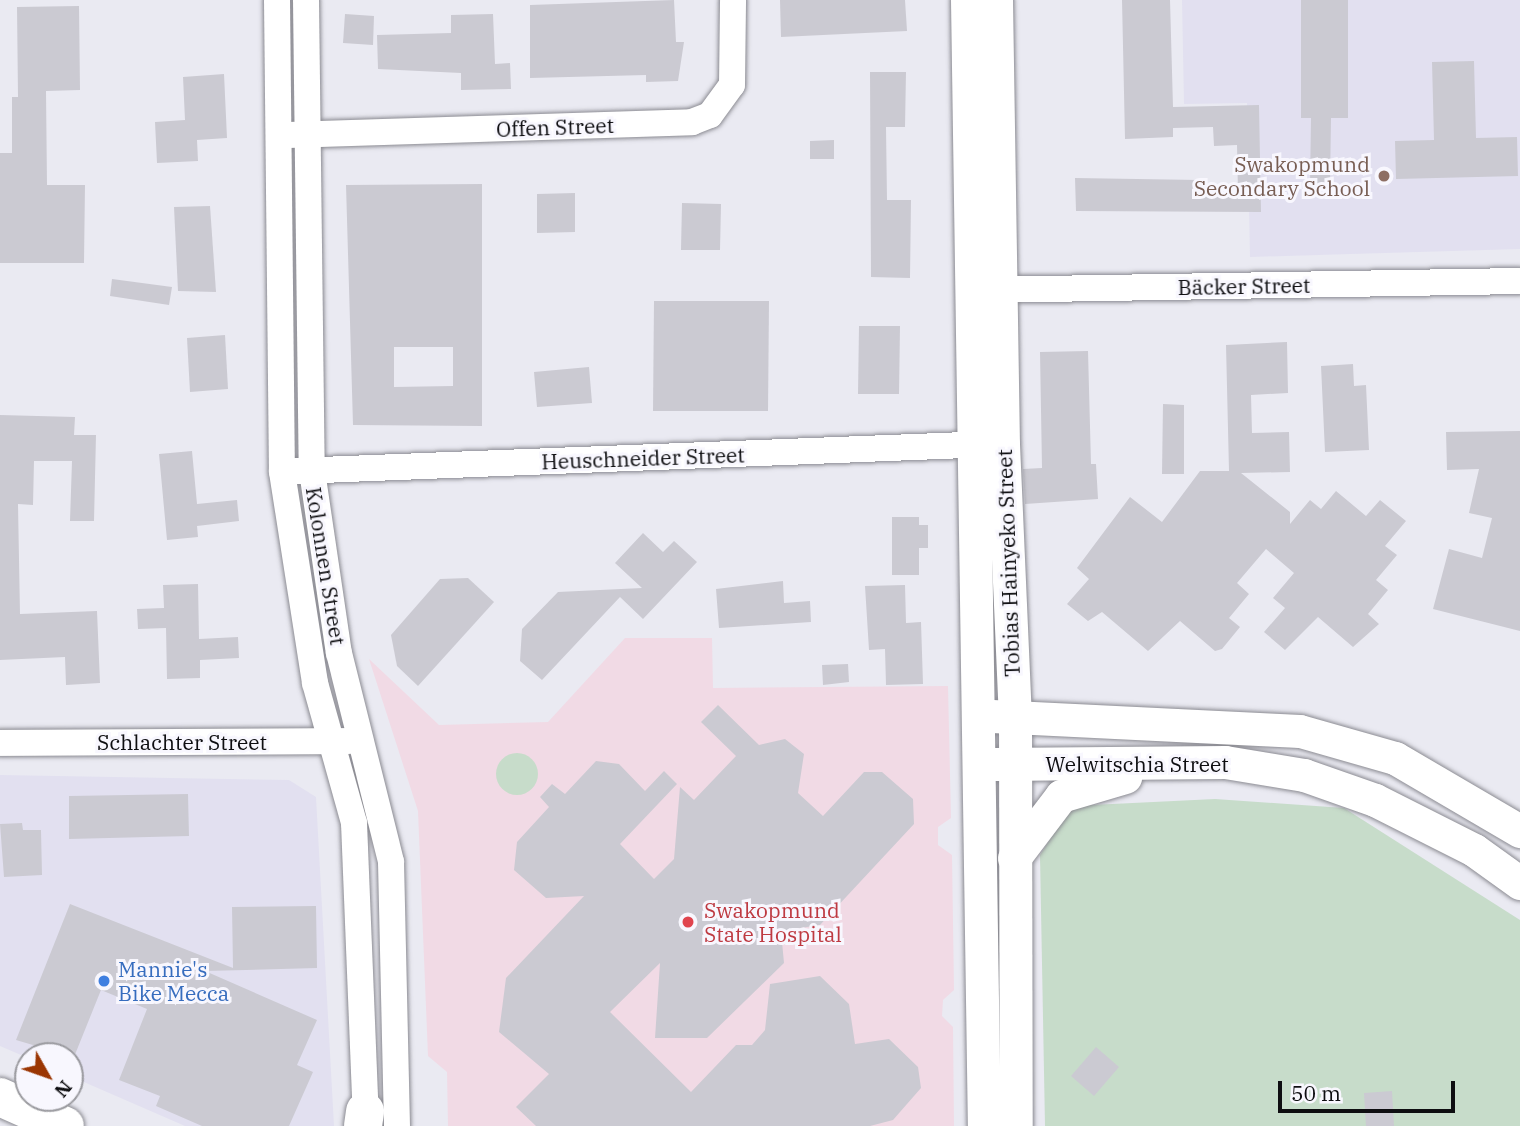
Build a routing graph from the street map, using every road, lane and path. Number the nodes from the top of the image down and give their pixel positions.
1 (277, 0) edge
2 (306, 0) edge
3 (733, 0) edge
4 (967, 0) edge
5 (996, 0) edge
6 (306, 134) junction
7 (276, 136) junction
8 (1520, 281) edge
9 (984, 290) junction
10 (1003, 444) junction
11 (971, 445) junction
12 (312, 471) junction
13 (282, 472) junction
14 (979, 716) junction
15 (1015, 716) junction
16 (332, 741) junction
17 (364, 741) junction
18 (0, 743) edge
19 (1014, 762) junction
20 (1149, 764) junction
21 (979, 765) junction
22 (1520, 831) edge
23 (1014, 859) junction
24 (1520, 883) edge
25 (0, 1097) edge
26 (373, 1122) edge
27 (65, 1126) edge
28 (984, 1126) edge
29 (1016, 1126) edge

1 - 7 street, Kolonnen Street
2 - 6 street, Kolonnen Street
3 - 6 street, Offen Street
4 - 9 street, Tobias Hainyeko Street
5 - 9 street, Tobias Hainyeko Street
6 - 7 street, Offen Street
6 - 12 street, Kolonnen Street
7 - 13 street, Kolonnen Street
8 - 9 street, Bäcker Street
9 - 10 street, Tobias Hainyeko Street
9 - 11 street, Tobias Hainyeko Street
10 - 11 street, Heuschneider Street
10 - 15 street, Tobias Hainyeko Street
11 - 12 street, Heuschneider Street
11 - 14 street, Tobias Hainyeko Street
12 - 13 street, Heuschneider Street
12 - 17 street, Kolonnen Street
13 - 16 street, Kolonnen Street
14 - 15 street, Welwitschia Street
14 - 21 street, Tobias Hainyeko Street
15 - 19 street, Tobias Hainyeko Street
15 - 22 street, Welwitschia Street
16 - 17 street, Schlachter Street
16 - 18 street, Schlachter Street
16 - 26 street, Kolonnen Street
17 - 26 street, Kolonnen Street
19 - 20 street, Welwitschia Street
19 - 21 street, Welwitschia Street
19 - 23 street, Tobias Hainyeko Street
20 - 23 street
20 - 24 street, Welwitschia Street
21 - 28 street, Tobias Hainyeko Street
23 - 29 street, Tobias Hainyeko Street
25 - 27 main road

